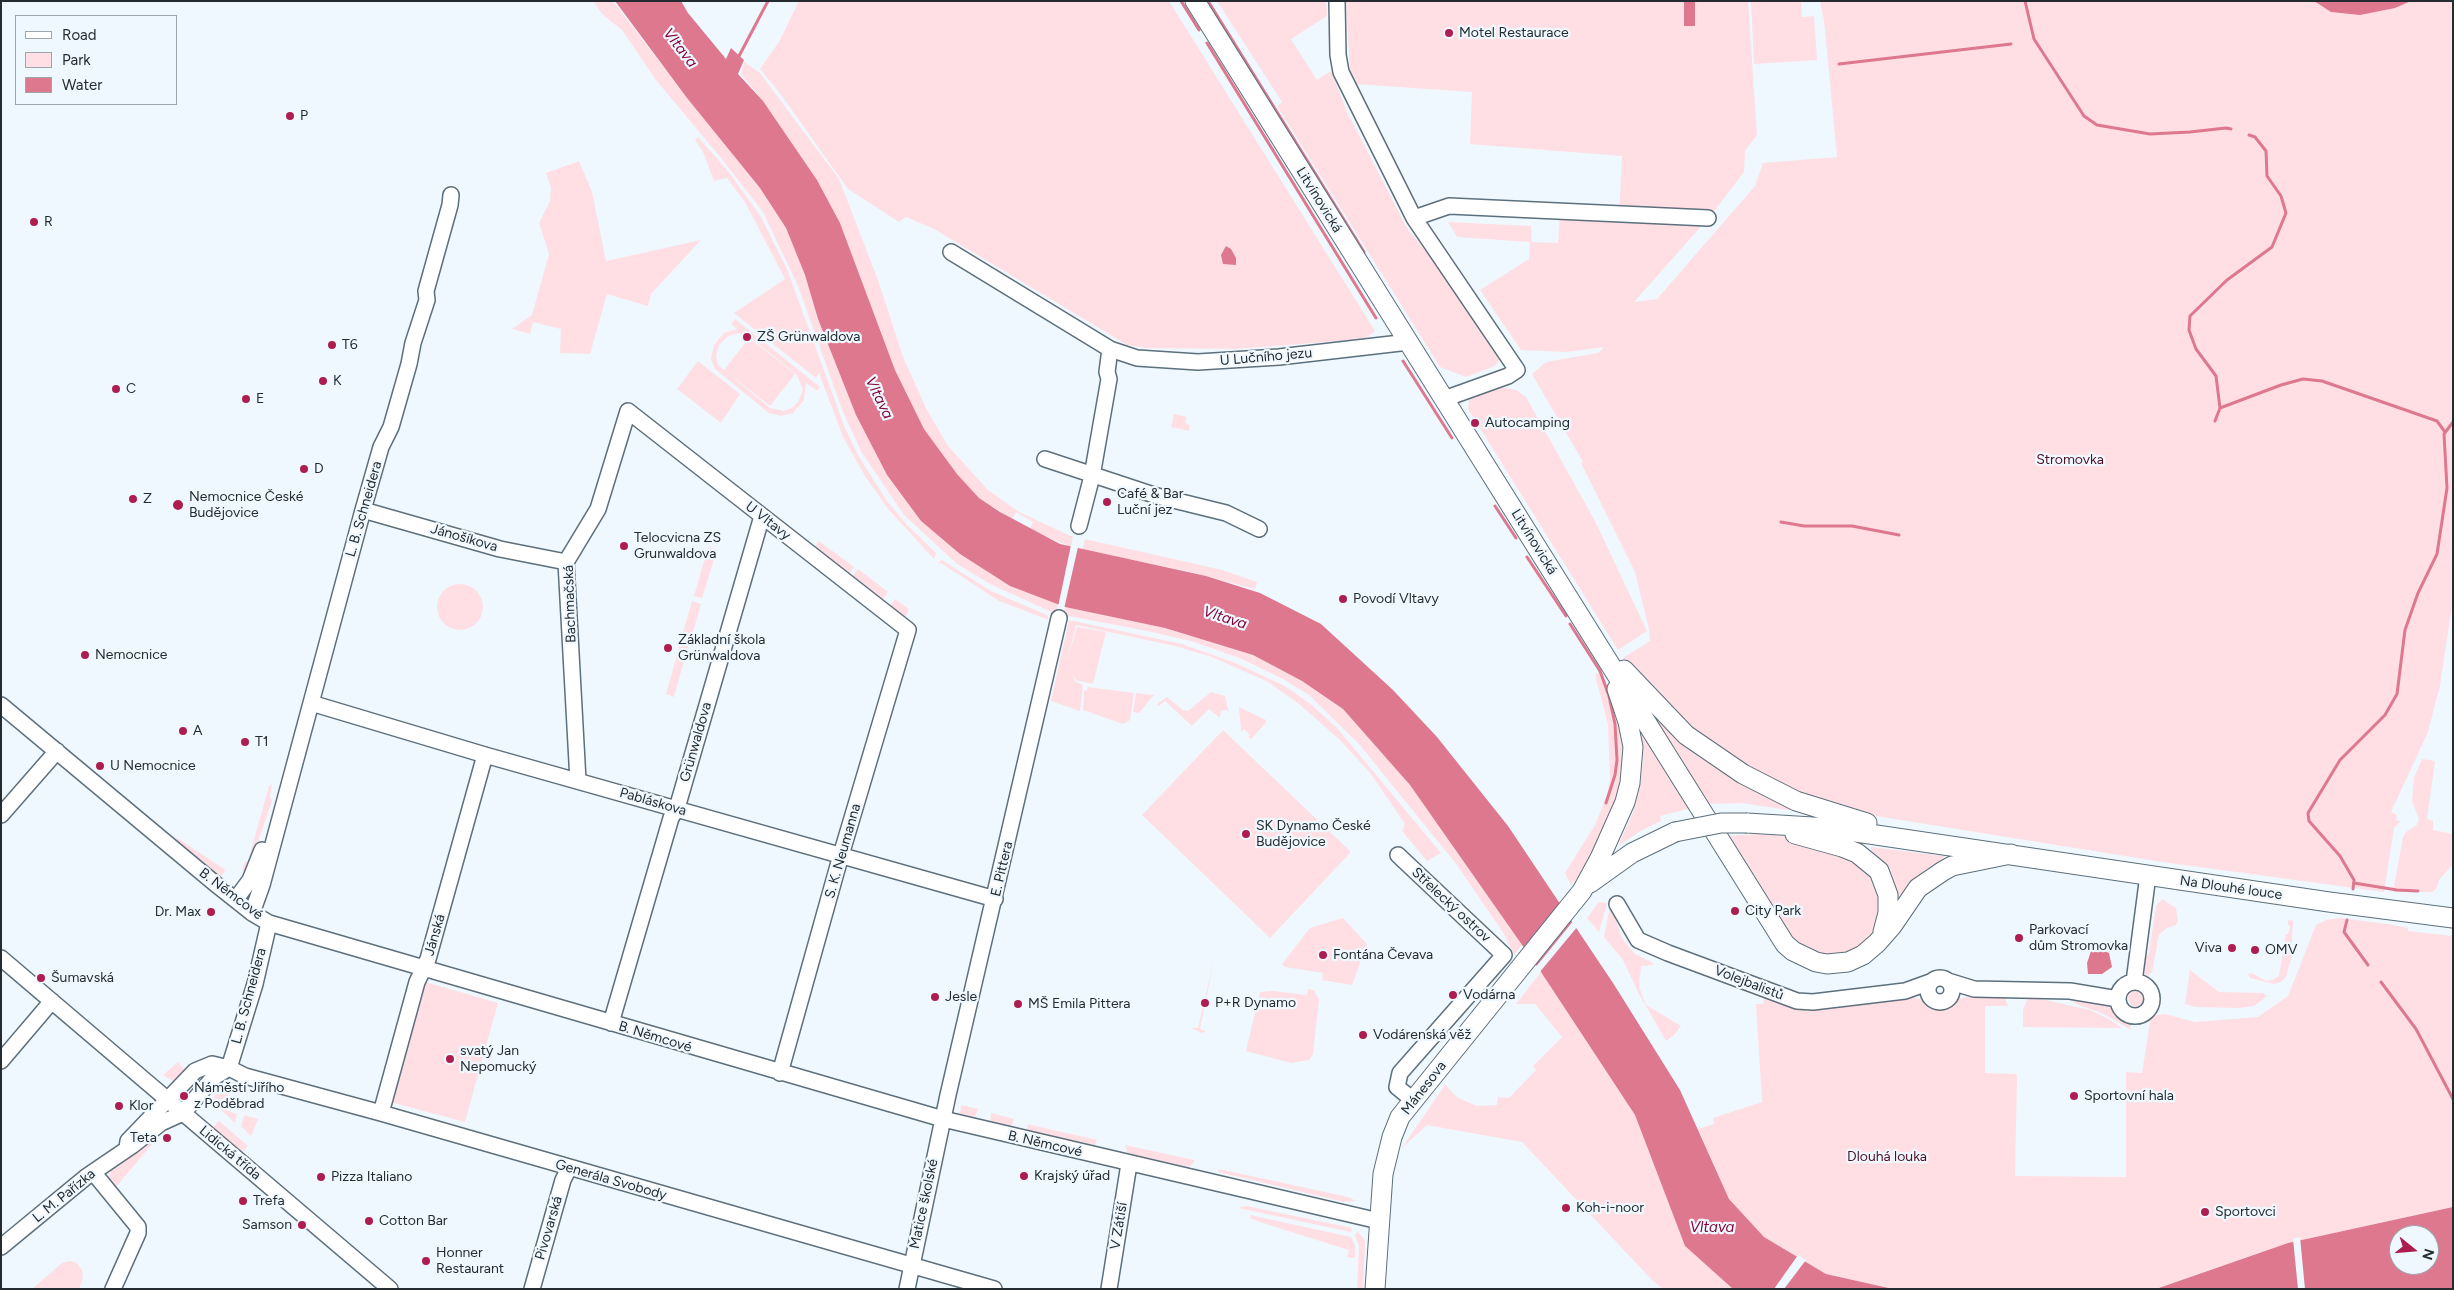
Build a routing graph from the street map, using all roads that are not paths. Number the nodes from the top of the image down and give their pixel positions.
1 (1195, 1) edge
2 (1337, 1) edge
3 (451, 195) dead end
4 (1414, 218) junction
5 (1708, 218) dead end
6 (951, 252) dead end
7 (1409, 342) junction
8 (1117, 352) junction
9 (1444, 399) junction
10 (628, 411) joint
11 (1045, 459) dead end
12 (1092, 476) junction
13 (363, 510) junction
14 (762, 516) junction
15 (1079, 526) dead end
16 (1259, 529) dead end
17 (566, 562) junction
18 (1059, 618) dead end
19 (908, 630) joint
20 (1592, 636) junction
21 (311, 703) junction
22 (1, 705) edge
23 (57, 751) junction
24 (485, 755) junction
25 (578, 780) junction
26 (677, 808) junction
27 (1, 815) edge
28 (1754, 824) junction
29 (276, 825) junction
30 (1950, 844) junction
31 (2011, 854) junction
32 (841, 855) junction
33 (1398, 855) dead end
34 (2148, 875) junction
35 (1579, 894) junction
36 (236, 899) junction
37 (994, 899) junction
38 (1617, 904) dead end
39 (252, 913) junction
40 (2453, 918) edge
41 (270, 923) junction
42 (1882, 937) junction
43 (1, 958) edge
44 (423, 970) junction
45 (2134, 982) junction
46 (1949, 988) junction
47 (1930, 990) junction
48 (2118, 1000) junction
49 (52, 1001) junction
50 (611, 1024) junction
51 (1, 1061) edge
52 (229, 1068) junction
53 (780, 1073) junction
54 (168, 1100) junction
55 (1413, 1100) junction
56 (183, 1113) junction
57 (381, 1113) junction
58 (943, 1119) junction
59 (127, 1148) junction
60 (1129, 1164) junction
61 (569, 1168) junction
62 (93, 1172) junction
63 (1379, 1221) junction
64 (1, 1247) edge
65 (912, 1264) junction
66 (113, 1289) edge
67 (390, 1289) edge
68 (532, 1289) edge
69 (907, 1289) edge
70 (994, 1289) edge
71 (1109, 1289) edge
72 (1375, 1289) edge

1 - 7 main road, Litvínovická
2 - 4 street
3 - 13 street, L. B. Schneidera
4 - 5 street
4 - 9 street
6 - 8 street, U Lučního jezu
7 - 8 street, U Lučního jezu
7 - 9 main road, Litvínovická
8 - 12 street
9 - 20 main road, Litvínovická
10 - 14 street, U Vltavy
10 - 17 street, Bachmačská
11 - 12 street
12 - 15 street
12 - 16 street
13 - 17 street, Jánošíkova
13 - 21 street, L. B. Schneidera
14 - 19 street, U Vltavy
14 - 26 street, Grünwaldova
17 - 25 street, Bachmačská
18 - 37 street, E. Pittera
19 - 32 street, S. K. Neumanna
20 - 30 main road
20 - 35 main road
20 - 42 main road
21 - 24 street, Pabláskova
21 - 29 street, L. B. Schneidera
22 - 23 street, B. Němcové
23 - 27 street
23 - 36 street, B. Němcové
24 - 25 street, Pabláskova
24 - 44 street, Jánská
25 - 26 street, Pabláskova
26 - 32 street, Pabláskova
26 - 50 street, Grünwaldova
28 - 30 main road
28 - 35 main road, bridge
28 - 42 main road
29 - 36 street, L. B. Schneidera
29 - 39 street, L. B. Schneidera
30 - 31 main road, Na Dlouhé louce
31 - 34 main road, Na Dlouhé louce
31 - 42 main road
32 - 37 street, Pabláskova
32 - 53 street, S. K. Neumanna
33 - 55 street, Střelecký ostrov
34 - 40 main road, Na Dlouhé louce
34 - 45 street
35 - 55 main road, Mánesova
36 - 39 street, B. Němcové
37 - 58 street, E. Pittera
38 - 47 street, Volejbalistů
39 - 41 street, B. Němcové
41 - 44 street, B. Němcové
41 - 52 street, L. B. Schneidera
43 - 49 street, Lidická třída
44 - 50 street, B. Němcové
44 - 57 street, Jánská
45 - 48 street
45 - 48 street
46 - 47 street, Volejbalistů
46 - 47 street, Volejbalistů
46 - 48 street, Volejbalistů
49 - 51 street
49 - 54 street, Lidická třída
50 - 53 street, B. Němcové
52 - 54 street
52 - 56 street
52 - 57 street, Generála Svobody
53 - 58 street, B. Němcové
54 - 56 street, Lidická třída
54 - 59 street
55 - 63 main road, Mánesova
56 - 59 street, L. M. Pařízka
56 - 67 street, Lidická třída
57 - 61 street, Generála Svobody
58 - 60 street, B. Němcové
58 - 65 street, Matice školské
59 - 62 street, L. M. Pařízka
60 - 63 street, B. Němcové
60 - 71 street, V Zátiší
61 - 65 street, Generála Svobody
61 - 68 street, Pivovarská
62 - 64 street, L. M. Pařízka
62 - 66 street
63 - 72 main road, Mánesova
65 - 69 street, Matice školské
65 - 70 street, Generála Svobody

